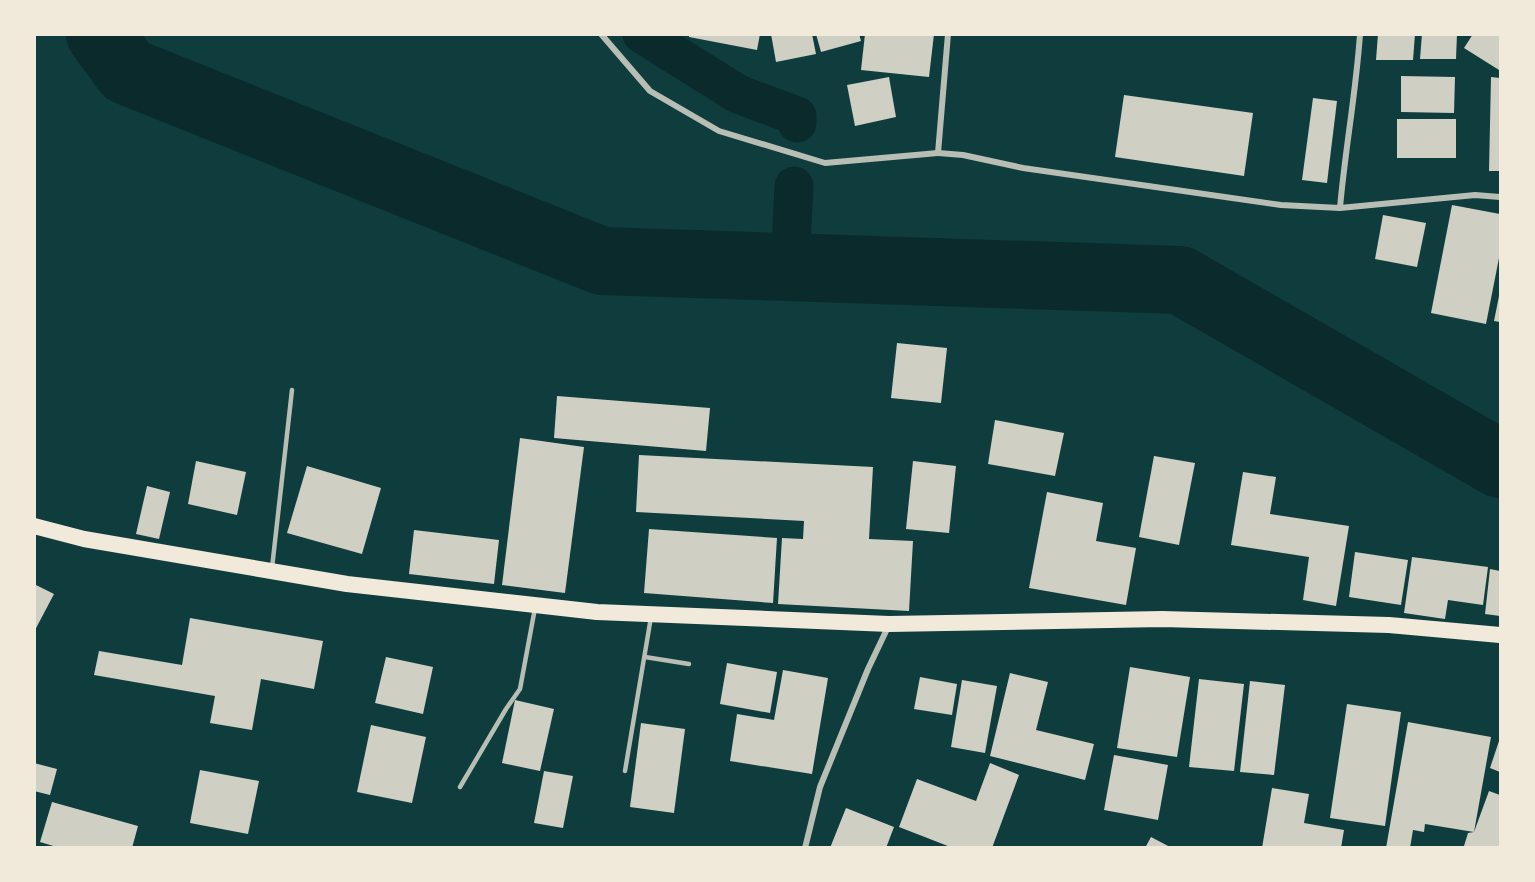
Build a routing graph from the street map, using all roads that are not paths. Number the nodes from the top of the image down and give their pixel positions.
1 (601, 34) edge
2 (948, 34) edge
3 (1360, 34) edge
4 (938, 153) junction
5 (1500, 197) edge
6 (1340, 208) junction
7 (292, 390) dead end
8 (34, 526) edge
9 (271, 571) junction
10 (535, 605) junction
11 (651, 614) junction
12 (889, 624) junction
13 (1500, 635) edge
14 (645, 657) junction
15 (689, 664) dead end
16 (625, 771) dead end
17 (460, 787) dead end
18 (805, 848) edge

1 - 4 street
2 - 4 street
3 - 6 street
4 - 6 street
5 - 6 street
7 - 9 lane
8 - 9 highway
9 - 10 highway
10 - 11 highway
10 - 17 lane
11 - 12 highway
11 - 14 lane
12 - 13 highway
12 - 18 street
14 - 15 lane
14 - 16 lane

